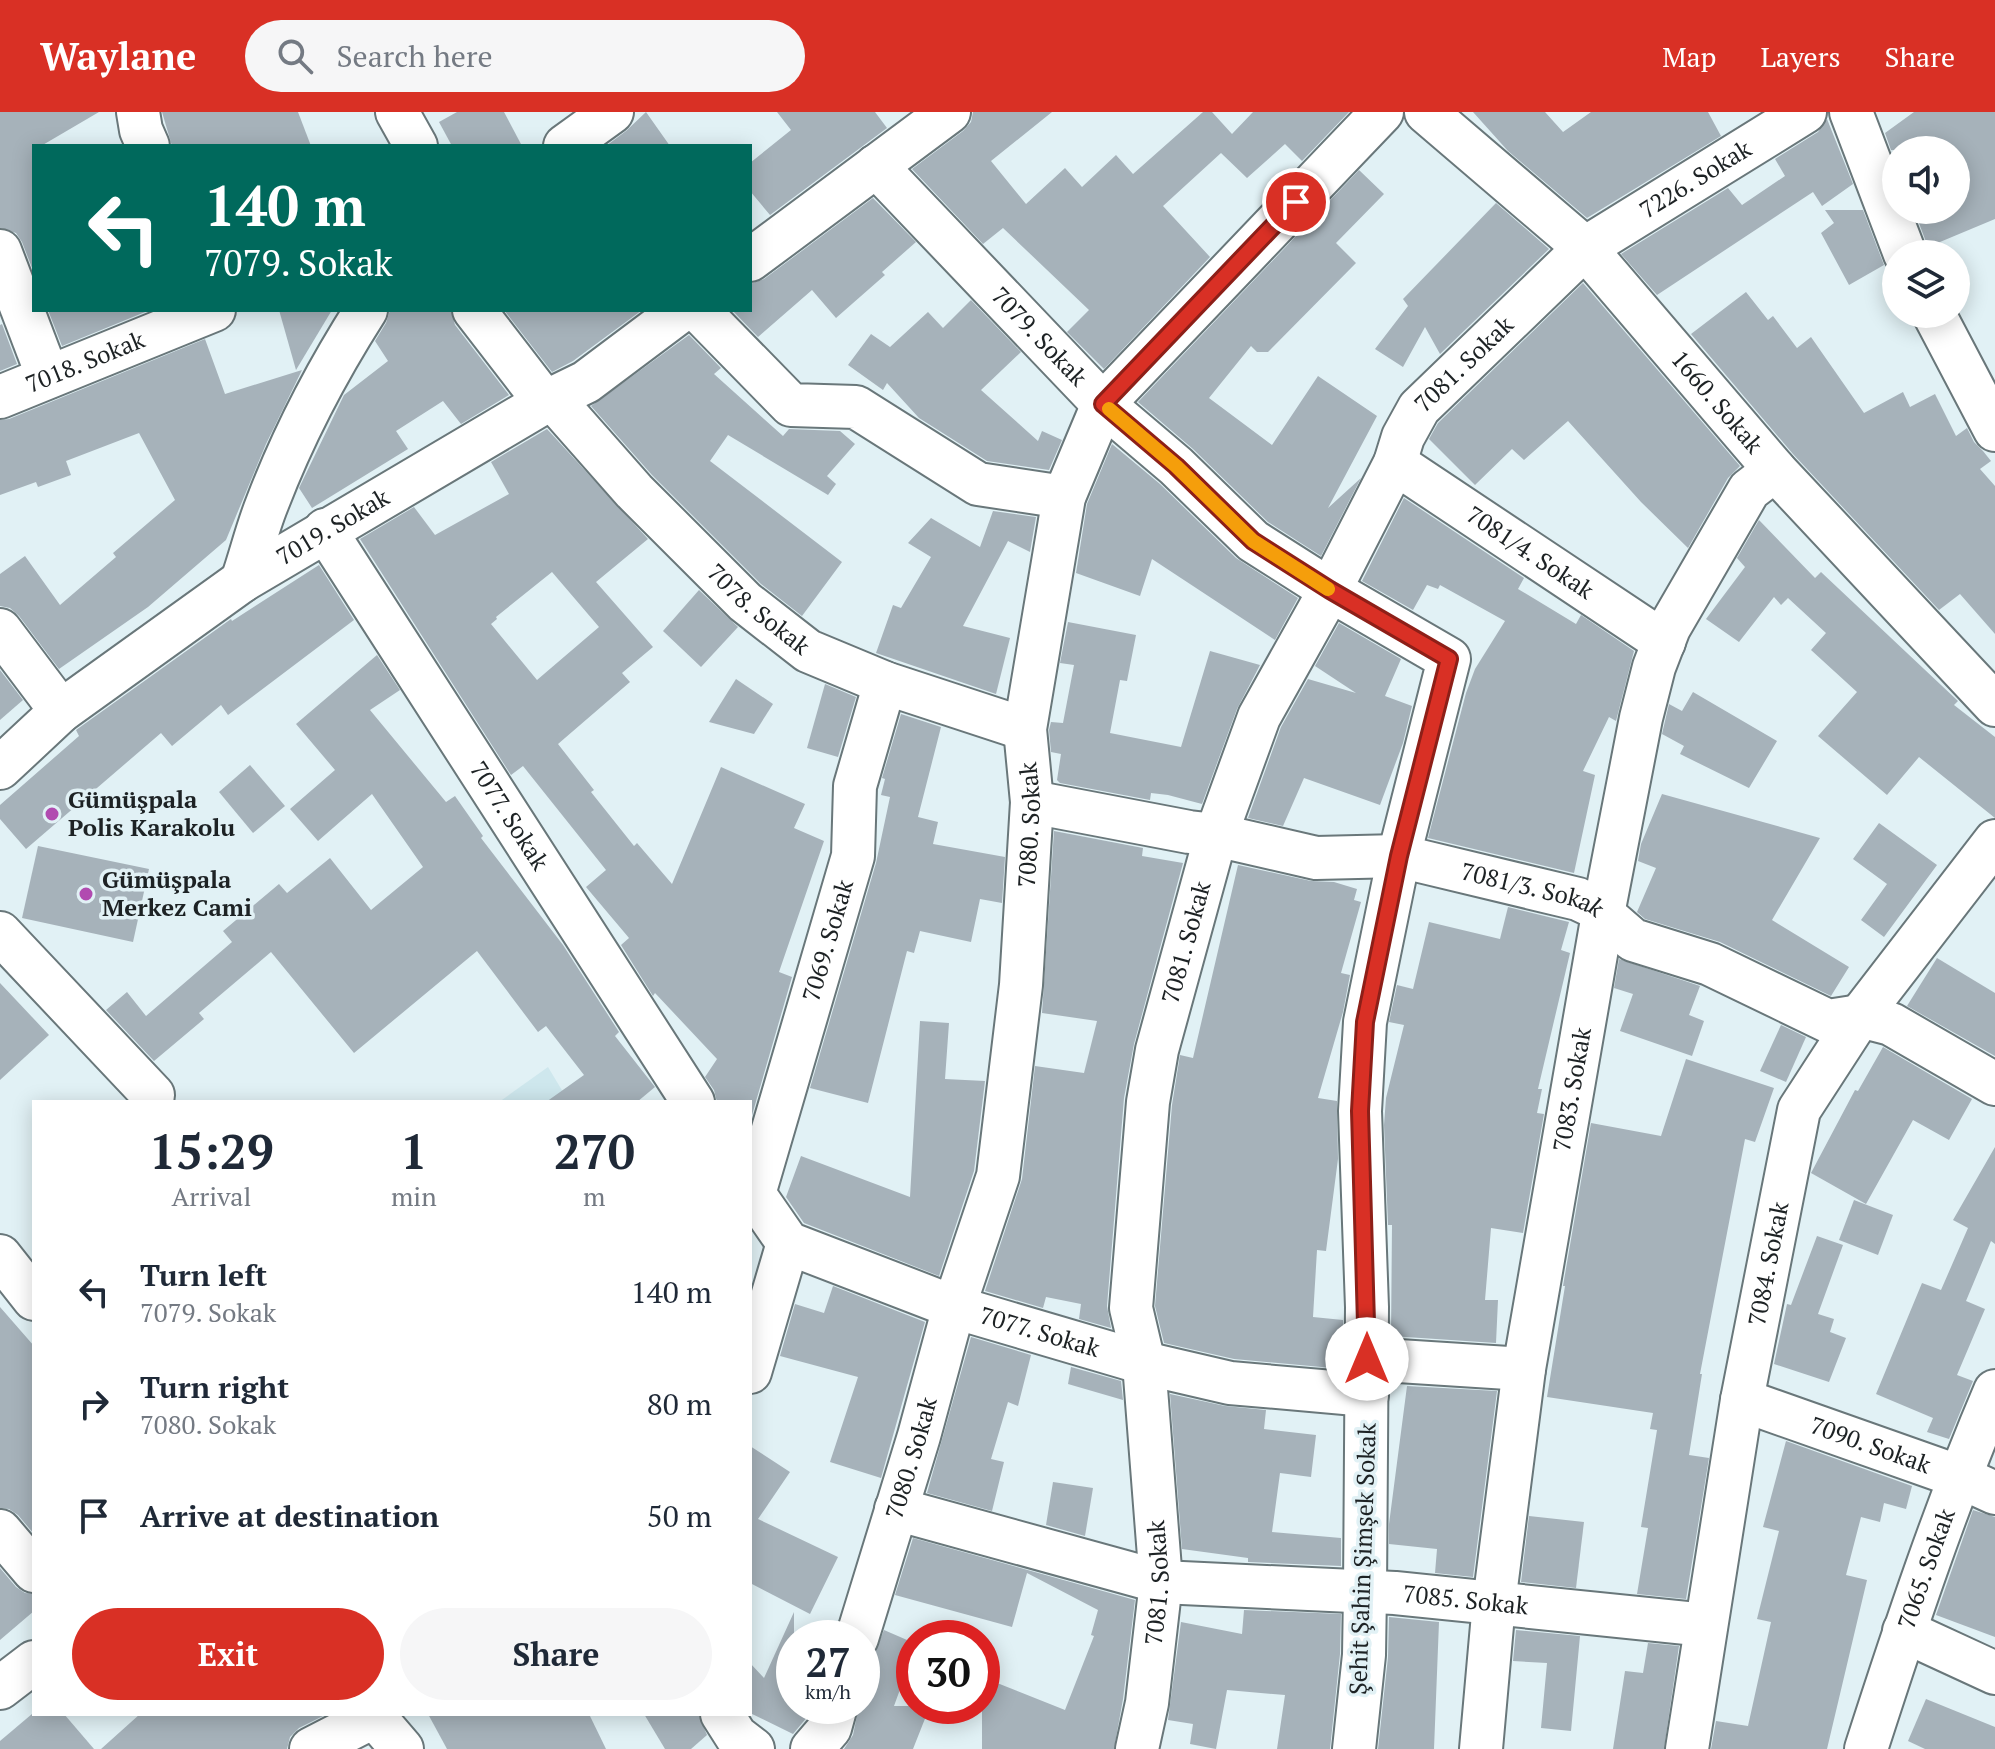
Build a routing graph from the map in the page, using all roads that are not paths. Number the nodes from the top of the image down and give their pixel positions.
1 (138, 112) edge
2 (397, 112) edge
3 (612, 112) edge
4 (949, 112) edge
5 (1382, 112) edge
6 (1426, 112) edge
7 (1805, 112) edge
8 (1851, 112) edge
9 (147, 144) edge
10 (415, 144) edge
11 (568, 144) edge
12 (876, 166) junction
13 (1900, 240) edge
14 (1585, 248) junction
15 (0, 251) edge
16 (752, 259) edge
17 (208, 312) edge
18 (365, 312) edge
19 (476, 312) edge
20 (679, 312) edge
21 (700, 312) edge
22 (1941, 328) edge
23 (48, 377) junction
24 (0, 397) edge
25 (548, 400) junction
26 (1103, 404) junction
27 (1995, 430) edge
28 (1395, 463) junction
29 (1775, 470) junction
30 (1064, 497) junction
31 (325, 530) junction
32 (242, 581) junction
33 (1330, 590) junction
34 (0, 630) edge
35 (1664, 642) junction
36 (1449, 659) joint
37 (885, 683) junction
38 (1995, 705) edge
39 (61, 711) junction
40 (1025, 729) junction
41 (0, 768) edge
42 (1032, 802) junction
43 (1216, 835) junction
44 (1995, 841) edge
45 (1399, 856) junction
46 (1603, 914) junction
47 (0, 933) edge
48 (1860, 1016) junction
49 (1995, 1084) edge
50 (153, 1095) dead end
51 (692, 1100) edge
52 (752, 1191) edge
53 (788, 1243) junction
54 (0, 1256) edge
55 (32, 1296) edge
56 (954, 1307) junction
57 (1144, 1363) junction
58 (752, 1365) edge
59 (1524, 1369) junction
60 (1367, 1377) junction
61 (1995, 1391) edge
62 (1742, 1400) junction
63 (1977, 1485) edge
64 (896, 1509) junction
65 (0, 1531) edge
66 (32, 1569) edge
67 (1161, 1582) junction
68 (1365, 1592) junction
69 (1494, 1603) junction
70 (862, 1620) edge
71 (1706, 1625) junction
72 (1904, 1631) junction
73 (32, 1664) edge
74 (1995, 1673) edge
75 (0, 1688) edge
76 (373, 1716) edge
77 (376, 1716) edge
78 (723, 1716) edge
79 (831, 1724) edge
80 (311, 1749) edge
81 (402, 1749) edge
82 (753, 1749) edge
83 (812, 1749) edge
84 (1137, 1749) edge
85 (1354, 1749) edge
86 (1481, 1749) edge
87 (1687, 1749) edge
88 (1866, 1749) edge

1 - 9 street
2 - 10 street
3 - 11 street
4 - 12 street
5 - 26 street, 7080. Sokak
6 - 14 street, 1660. Sokak
7 - 14 street, 7226. Sokak
8 - 13 street
12 - 16 street
12 - 26 street, 7079. Sokak
14 - 28 street, 7081. Sokak
14 - 29 street, 1660. Sokak
15 - 23 street
17 - 23 street, 7018. Sokak
18 - 32 street
19 - 25 street, 7078. Sokak
20 - 25 street, 7019. Sokak
21 - 30 street
22 - 27 street
23 - 24 street, 7018. Sokak
25 - 31 street, 7019. Sokak
25 - 37 street, 7078. Sokak
26 - 30 street, 7080. Sokak
26 - 33 street, 7079. Sokak
28 - 33 street, 7081. Sokak
28 - 35 street, 7081/4. Sokak
29 - 35 street, 7083. Sokak
29 - 38 street, 1660. Sokak
30 - 40 street, 7080. Sokak
31 - 32 street, 7019. Sokak
31 - 51 street, 7077. Sokak
32 - 39 street, 7019. Sokak
33 - 36 street, 7079. Sokak
33 - 43 street, 7081. Sokak
34 - 39 street
35 - 46 street, 7083. Sokak
36 - 45 street, Şehit Şahin Şimşek Sokak
37 - 40 street, 7078. Sokak
37 - 52 street, 7069. Sokak
39 - 41 street, 7019. Sokak
40 - 42 street, 7080. Sokak
42 - 43 street, 7081/3. Sokak
42 - 56 street, 7080. Sokak
43 - 45 street, 7081/3. Sokak
43 - 57 street, 7081. Sokak
44 - 48 street, 7084. Sokak
45 - 46 street, 7081/3. Sokak
45 - 60 street, Şehit Şahin Şimşek Sokak
46 - 48 street, 7081/3. Sokak
46 - 59 street, 7083. Sokak
47 - 50 street
48 - 49 street, 7081/3. Sokak
48 - 62 street, 7084. Sokak
52 - 53 street
53 - 56 street, 7077. Sokak
53 - 58 street
54 - 55 street
56 - 57 street, 7077. Sokak
56 - 64 street, 7080. Sokak
57 - 60 street, 7077. Sokak
57 - 67 street, 7081. Sokak
59 - 60 street, 7077. Sokak
59 - 69 street, 7083. Sokak
60 - 68 street, Şehit Şahin Şimşek Sokak
61 - 63 street, 7065. Sokak
62 - 63 street, 7090. Sokak
62 - 71 street, 7084. Sokak
63 - 72 street, 7065. Sokak
64 - 67 street, 7085. Sokak
64 - 70 street, 7080. Sokak
65 - 66 street
67 - 68 street, 7085. Sokak
67 - 84 street, 7081. Sokak
68 - 69 street, 7085. Sokak
68 - 85 street, Şehit Şahin Şimşek Sokak
69 - 71 street, 7085. Sokak
69 - 86 street, 7083. Sokak
71 - 87 street, 7084. Sokak
72 - 74 street
72 - 88 street, 7065. Sokak
73 - 75 street
76 - 80 street
77 - 81 street
78 - 82 street
79 - 83 street

